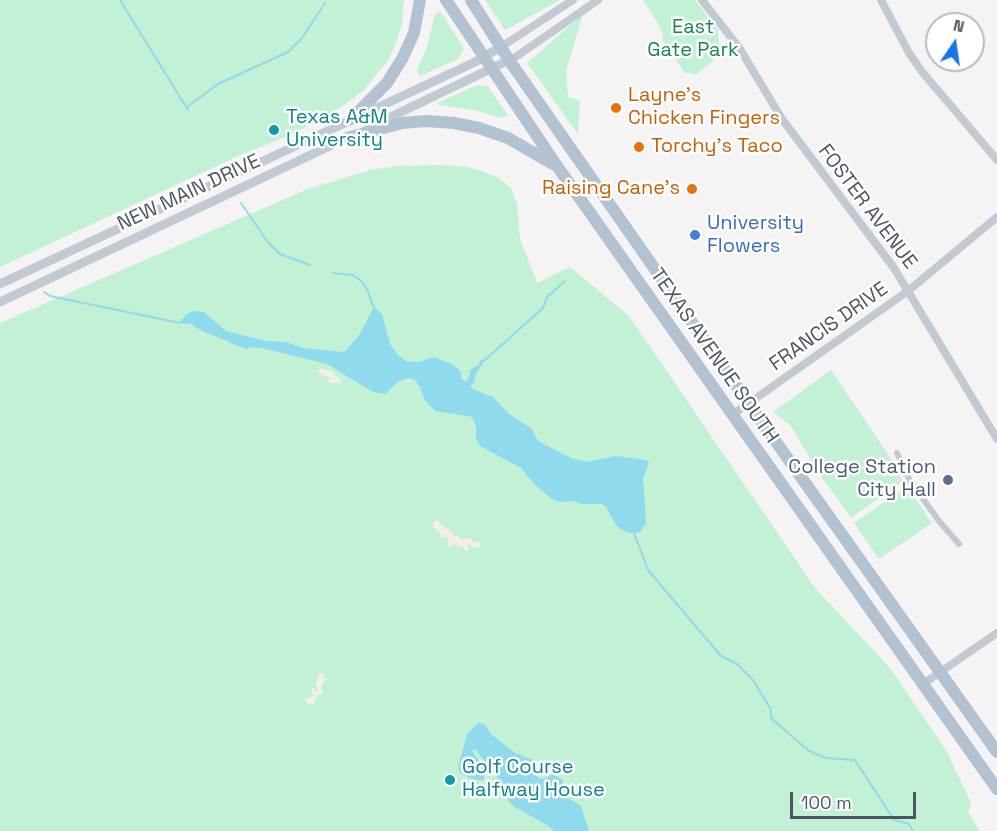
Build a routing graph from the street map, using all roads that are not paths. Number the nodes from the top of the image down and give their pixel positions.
1 (420, 0) edge
2 (446, 0) edge
3 (471, 0) edge
4 (573, 0) edge
5 (598, 0) edge
6 (702, 0) edge
7 (881, 0) edge
8 (501, 46) junction
9 (483, 57) junction
10 (509, 60) junction
11 (490, 68) junction
12 (351, 119) junction
13 (347, 138) junction
14 (997, 160) edge
15 (557, 166) junction
16 (997, 217) edge
17 (138, 219) junction
18 (146, 234) junction
19 (645, 255) junction
20 (627, 266) junction
21 (0, 284) edge
22 (908, 291) junction
23 (0, 302) edge
24 (749, 404) junction
25 (732, 415) junction
26 (997, 439) edge
27 (897, 453) dead end
28 (959, 544) dead end
29 (997, 633) edge
30 (940, 672) junction
31 (923, 684) junction
32 (997, 752) edge
33 (997, 789) edge

1 - 12 main road
2 - 9 main road, TEXAS AVENUE SOUTH
3 - 8 main road, TEXAS AVENUE SOUTH
4 - 8 street
5 - 10 street
6 - 22 street, FOSTER AVENUE
7 - 14 street
8 - 9 street, NEW MAIN DRIVE
8 - 10 main road, TEXAS AVENUE SOUTH
9 - 11 main road, TEXAS AVENUE SOUTH
9 - 12 street, NEW MAIN DRIVE
10 - 11 street, NEW MAIN DRIVE
10 - 19 main road, TEXAS AVENUE SOUTH
11 - 13 street, NEW MAIN DRIVE
11 - 15 main road, TEXAS AVENUE SOUTH
12 - 17 street, NEW MAIN DRIVE
13 - 15 main road
13 - 18 street, NEW MAIN DRIVE
15 - 20 main road, TEXAS AVENUE SOUTH
16 - 22 street, FRANCIS DRIVE
17 - 18 street
17 - 21 street, NEW MAIN DRIVE
18 - 23 street, NEW MAIN DRIVE
19 - 20 main road
19 - 24 main road, TEXAS AVENUE SOUTH
20 - 25 main road, TEXAS AVENUE SOUTH
22 - 24 street, FRANCIS DRIVE
22 - 26 street, FOSTER AVENUE
24 - 25 street, FRANCIS DRIVE
24 - 30 main road, TEXAS AVENUE SOUTH
25 - 31 main road, TEXAS AVENUE SOUTH
27 - 28 street
29 - 30 street
30 - 31 street
30 - 32 main road, TEXAS AVENUE SOUTH
31 - 33 main road, TEXAS AVENUE SOUTH

